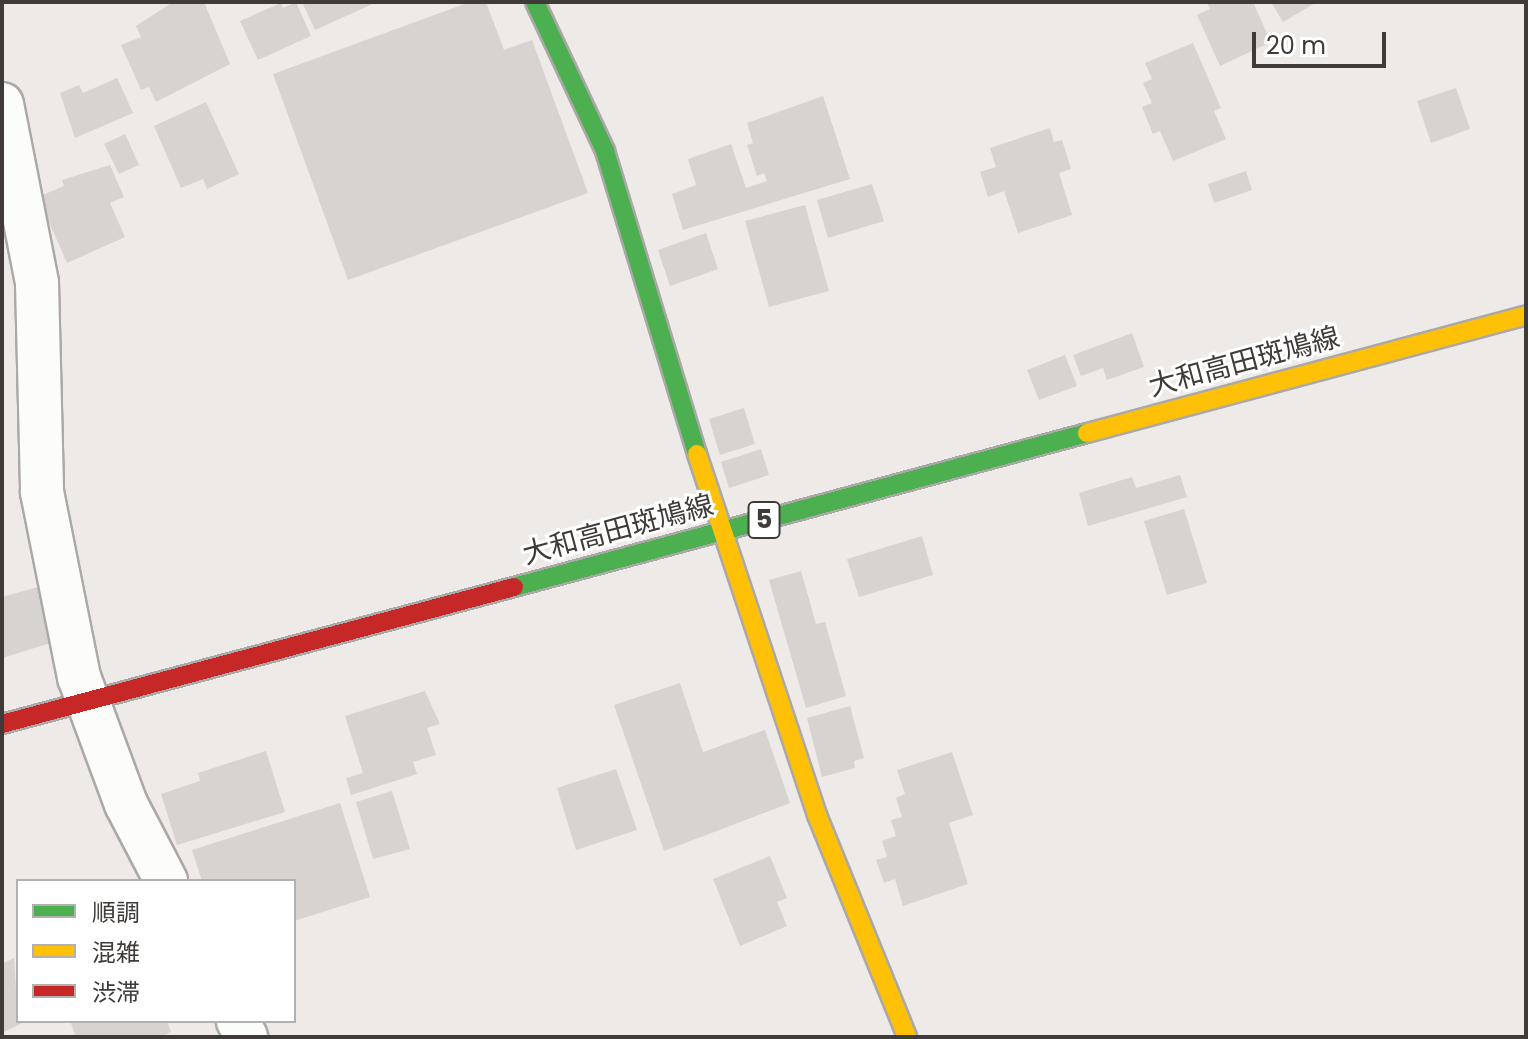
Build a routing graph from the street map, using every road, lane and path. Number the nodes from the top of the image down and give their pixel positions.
1 (535, 2) edge
2 (2, 104) edge
3 (1526, 315) edge
4 (722, 531) junction
5 (85, 701) junction
6 (2, 724) edge
7 (165, 879) edge
8 (907, 1037) edge

1 - 4 main road
2 - 5 street
3 - 4 main road, 大和高田斑鳩線 / 5
4 - 5 main road, 大和高田斑鳩線 / 5
4 - 8 main road
5 - 6 main road, 大和高田斑鳩線 / 5
5 - 7 street

